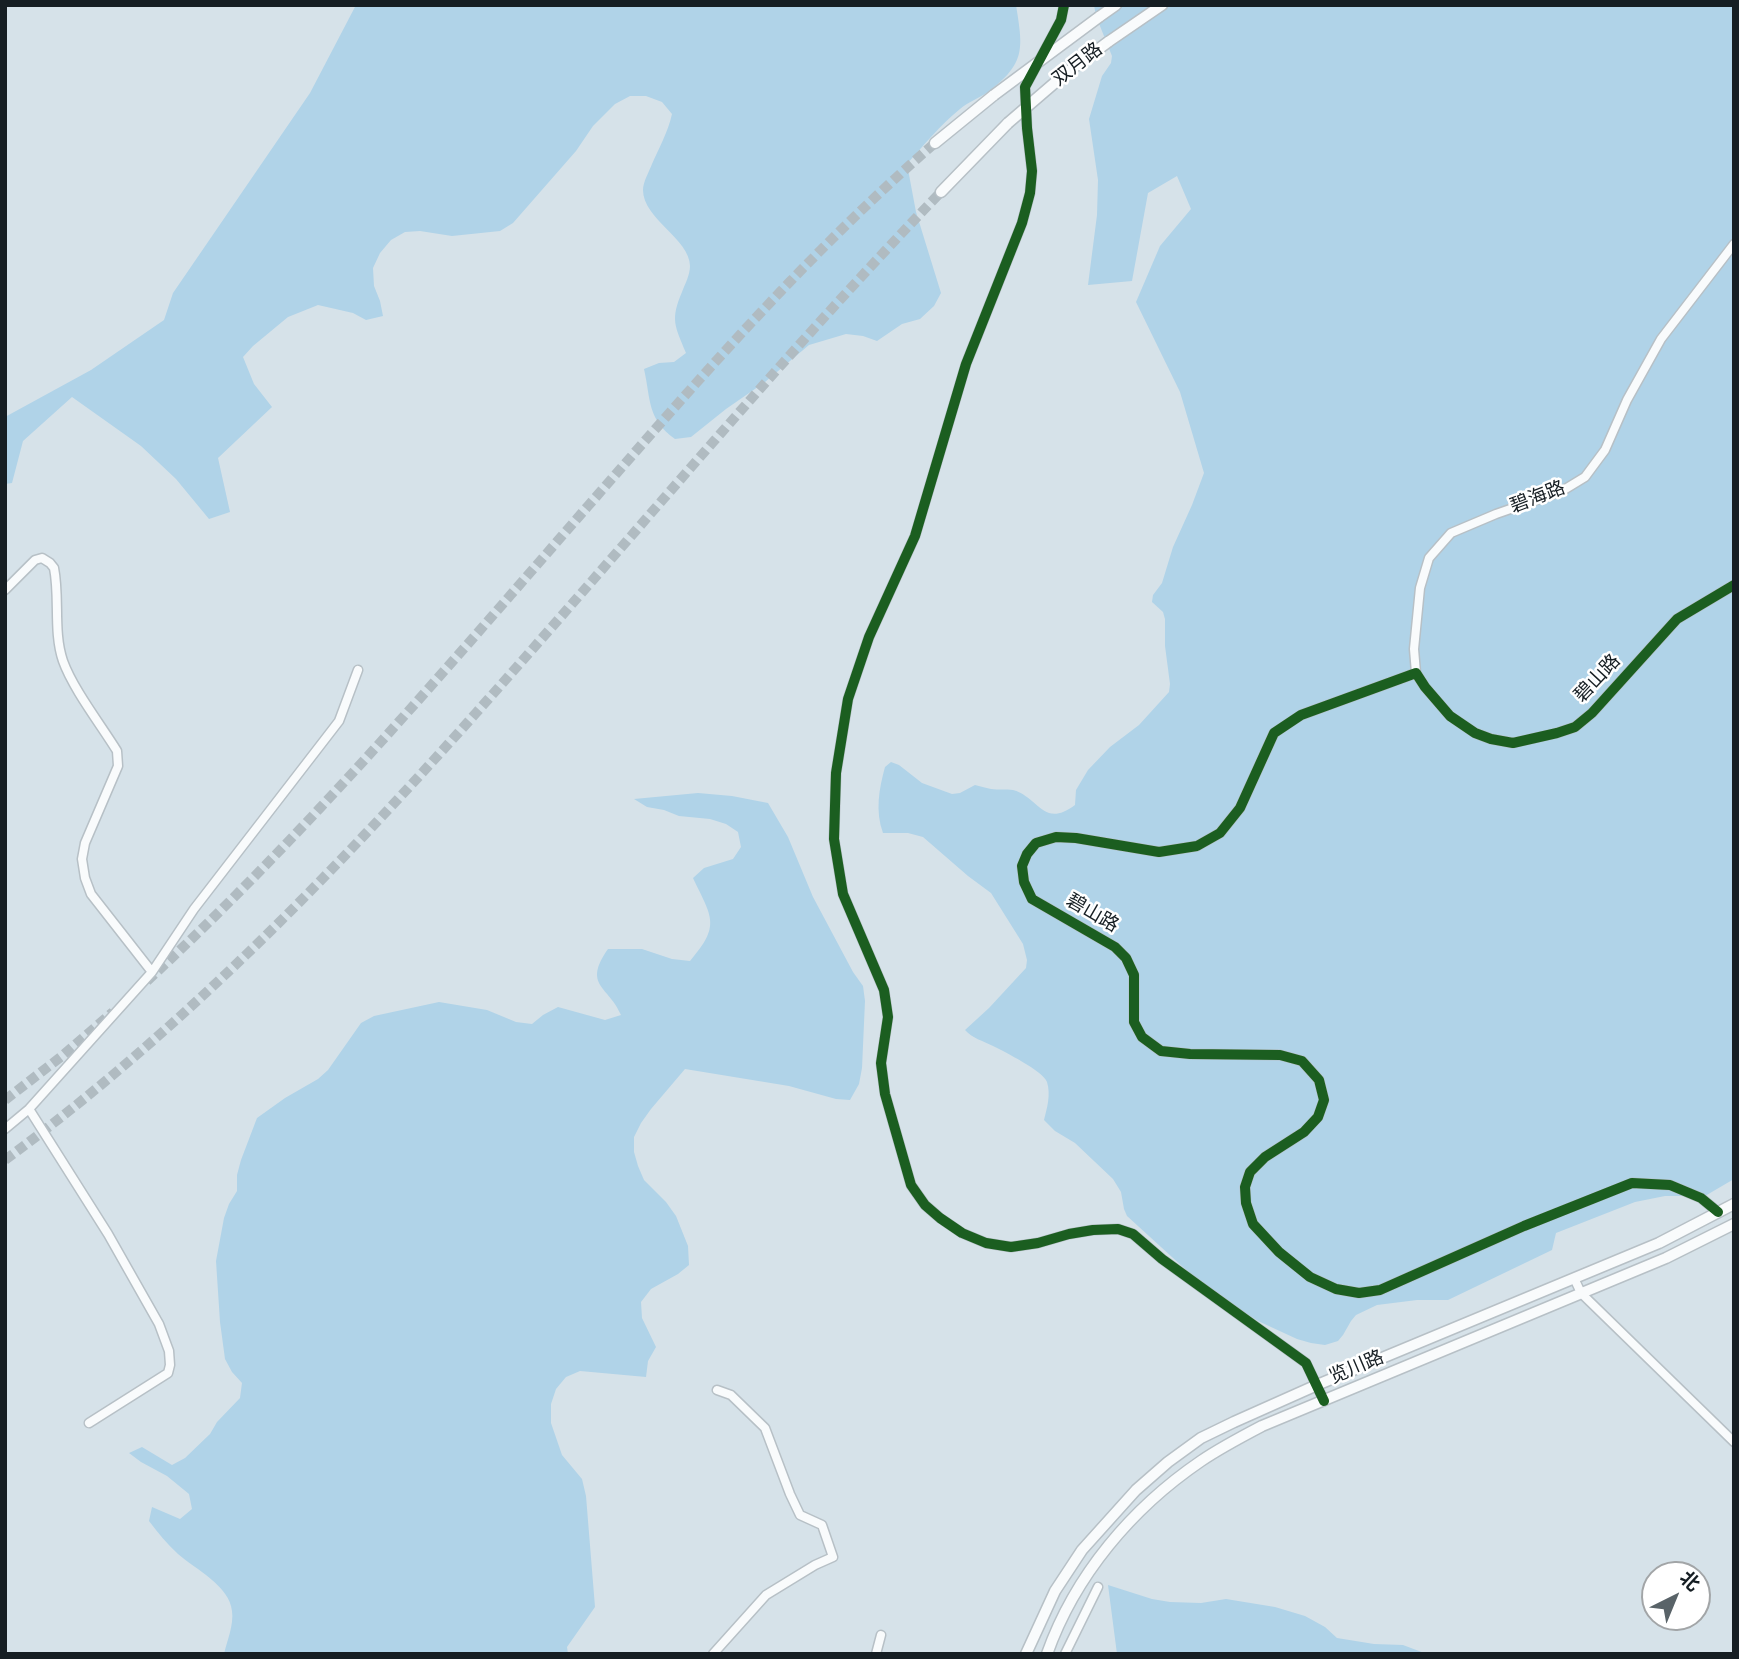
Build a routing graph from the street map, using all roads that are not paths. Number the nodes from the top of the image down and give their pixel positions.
1 (1064, 5) edge
2 (1116, 5) edge
3 (1162, 5) edge
4 (935, 143) tunnel mouth
5 (941, 192) tunnel mouth
6 (1734, 244) edge
7 (1734, 585) edge
8 (5, 590) edge
9 (358, 670) dead end
10 (1416, 673) junction
11 (152, 972) junction
12 (29, 1109) junction
13 (5, 1129) edge
14 (1734, 1204) edge
15 (1718, 1212) junction
16 (1734, 1224) edge
17 (1574, 1278) junction
18 (1581, 1293) junction
19 (1317, 1385) junction
20 (717, 1390) dead end
21 (1324, 1401) junction
22 (89, 1423) dead end
23 (1734, 1442) edge
24 (1072, 1564) junction
25 (1087, 1574) junction
26 (1098, 1587) dead end
27 (881, 1635) dead end
28 (713, 1654) edge
29 (876, 1654) edge
30 (1026, 1654) edge
31 (1047, 1654) edge
32 (1065, 1654) edge

1 - 19 street
2 - 4 street, 双月路, bridge
3 - 5 street, 双月路, bridge
6 - 10 street, 碧海路
7 - 10 street, 碧山路
8 - 11 street
9 - 11 street
10 - 15 street, 碧山路
11 - 12 street
12 - 13 street
12 - 22 street
14 - 15 street, 览川路
15 - 17 street, 览川路
16 - 18 street, 览川路
17 - 18 street
17 - 19 street, 览川路
18 - 21 street, 览川路
18 - 23 street
19 - 21 street
19 - 24 street, 览川路
20 - 28 street
21 - 25 street, 览川路
24 - 25 street
24 - 30 street, 览川路
25 - 31 street, 览川路
26 - 32 street
27 - 29 street

